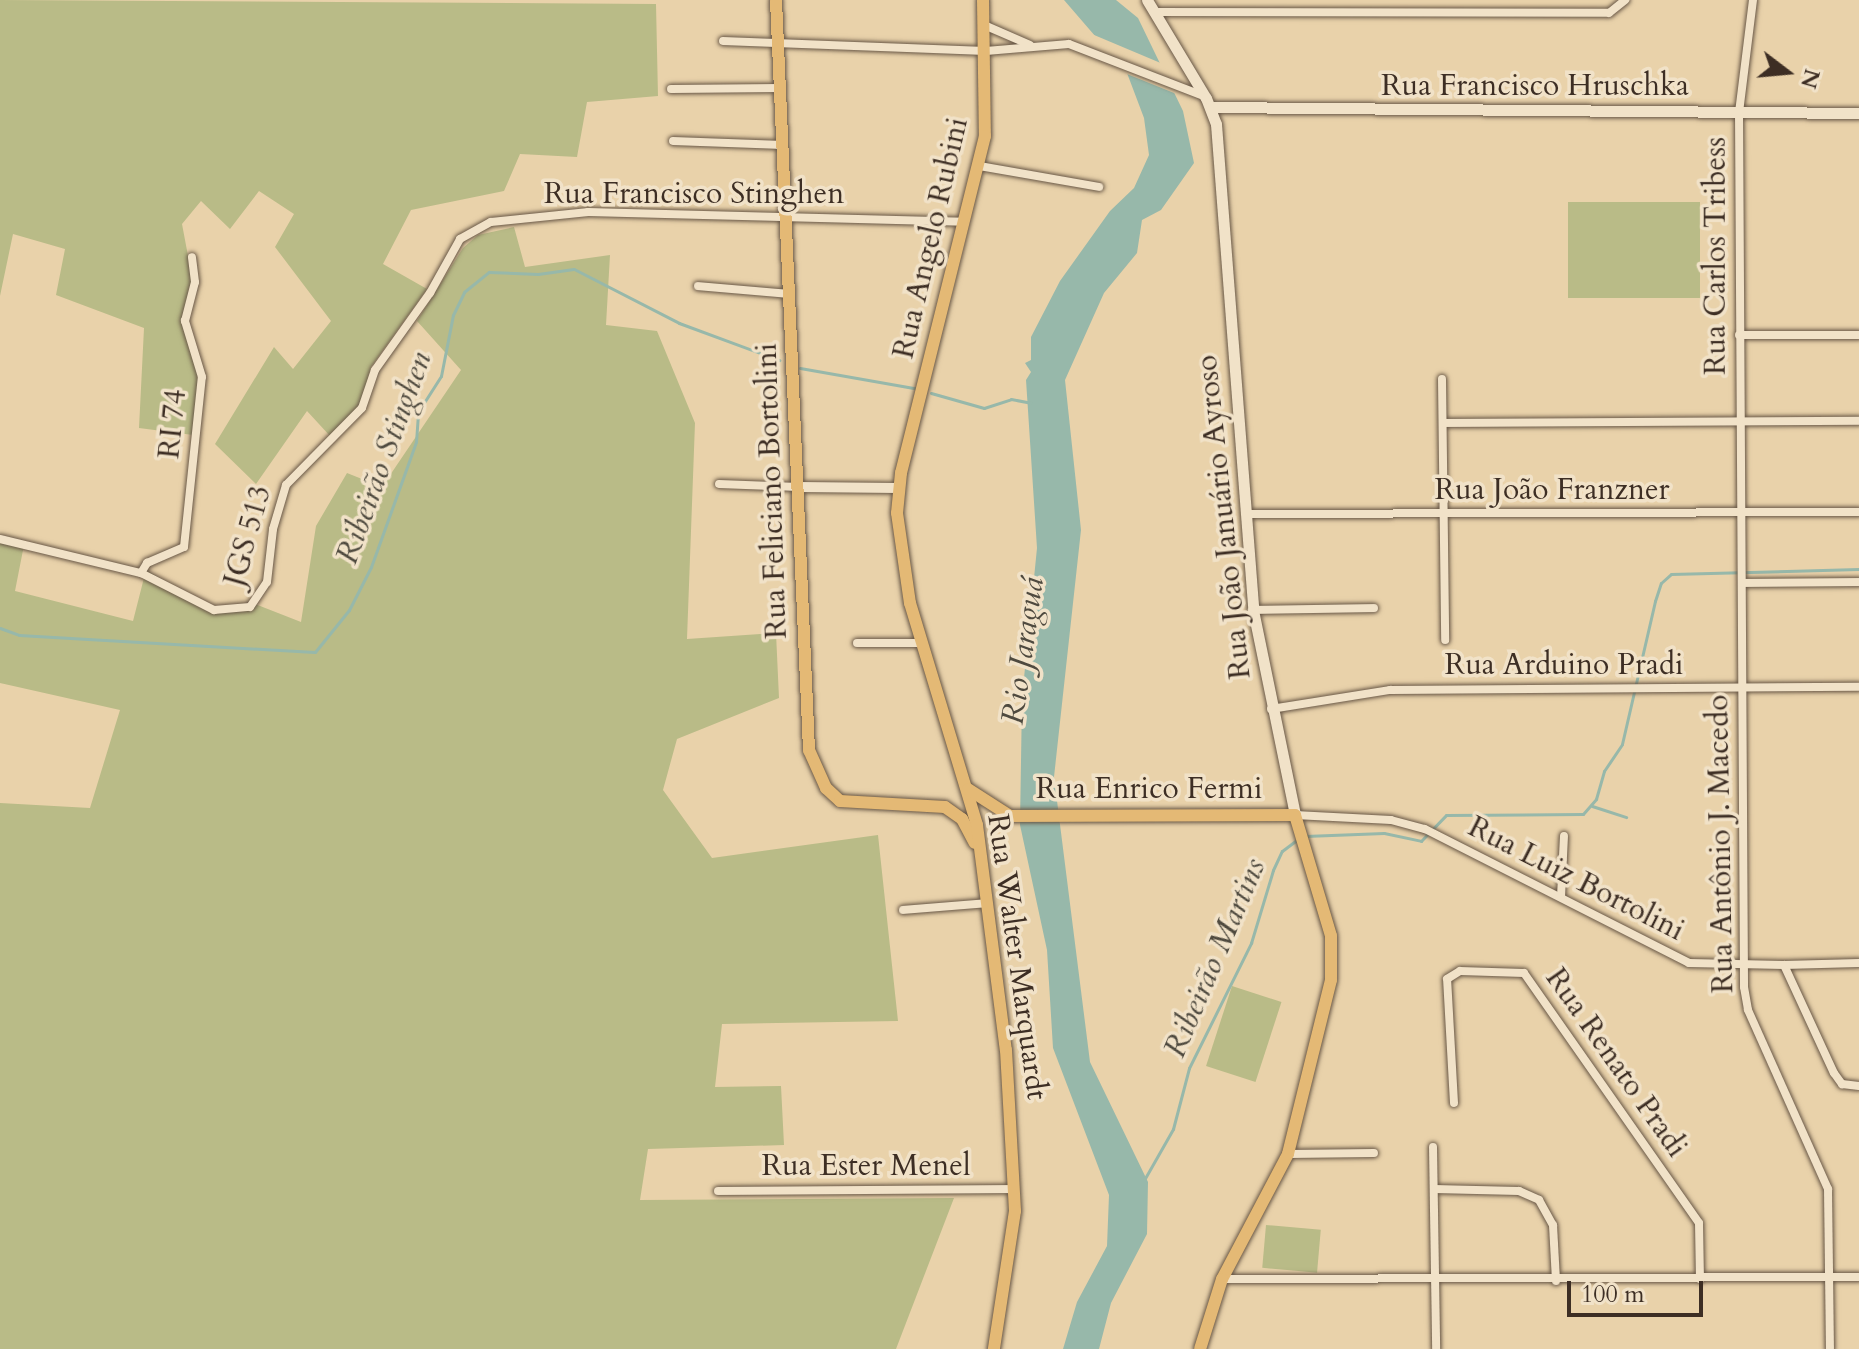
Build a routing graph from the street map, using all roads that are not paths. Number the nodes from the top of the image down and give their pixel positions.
1 (776, 0) edge
2 (983, 0) edge
3 (1147, 0) edge
4 (1625, 0) edge
5 (1753, 0) edge
6 (1154, 12) junction
7 (984, 25) junction
8 (723, 41) dead end
9 (778, 42) junction
10 (1031, 45) junction
11 (986, 51) junction
12 (780, 88) junction
13 (671, 89) dead end
14 (1209, 102) junction
15 (1739, 112) junction
16 (1859, 113) edge
17 (673, 141) dead end
18 (783, 145) junction
19 (979, 166) junction
20 (1099, 187) dead end
21 (786, 217) junction
22 (964, 222) junction
23 (192, 257) dead end
24 (698, 286) dead end
25 (789, 294) junction
26 (1739, 335) junction
27 (1859, 335) edge
28 (1442, 379) dead end
29 (368, 388) joint
30 (922, 390) joint
31 (1740, 421) junction
32 (1859, 421) edge
33 (1443, 423) junction
34 (719, 484) dead end
35 (799, 487) junction
36 (898, 488) junction
37 (1859, 512) edge
38 (1741, 513) junction
39 (1246, 514) junction
40 (1444, 514) junction
41 (0, 539) edge
42 (141, 573) junction
43 (1742, 579) junction
44 (1859, 582) edge
45 (1374, 608) dead end
46 (1253, 610) junction
47 (1445, 640) dead end
48 (857, 643) dead end
49 (922, 643) junction
50 (1859, 687) edge
51 (1742, 688) junction
52 (1271, 709) junction
53 (965, 787) junction
54 (945, 807) junction
55 (1295, 815) junction
56 (1564, 836) dead end
57 (982, 857) junction
58 (1561, 897) junction
59 (988, 903) junction
60 (903, 910) dead end
61 (1859, 963) edge
62 (1743, 965) junction
63 (1784, 965) junction
64 (1859, 1086) edge
65 (1454, 1103) dead end
66 (1433, 1147) dead end
67 (1374, 1153) dead end
68 (1288, 1154) junction
69 (1014, 1189) junction
70 (1434, 1189) junction
71 (718, 1191) dead end
72 (1859, 1277) edge
73 (1830, 1278) junction
74 (1222, 1279) junction
75 (1700, 1279) junction
76 (1436, 1281) junction
77 (1556, 1281) junction
78 (994, 1349) edge
79 (1200, 1349) edge
80 (1436, 1349) edge
81 (1830, 1349) edge

1 - 9 main road, Rua Feliciano Bortolini
2 - 7 main road, Rua Angelo Rubini
3 - 6 main road, Rua João Januário Ayroso
4 - 6 street
5 - 15 street, Rua Carlos Tribess
6 - 14 main road, Rua João Januário Ayroso
7 - 10 street
7 - 11 main road, Rua Angelo Rubini
8 - 9 street
9 - 11 street
9 - 12 main road, Rua Feliciano Bortolini
10 - 11 street
10 - 14 street
11 - 19 main road, Rua Angelo Rubini
12 - 13 street
12 - 18 main road, Rua Feliciano Bortolini
14 - 15 main road, Rua Francisco Hruschka
14 - 39 main road, Rua João Januário Ayroso
15 - 16 main road, Rua Francisco Hruschka
15 - 26 street, Rua Carlos Tribess
17 - 18 street
18 - 21 main road, Rua Feliciano Bortolini
19 - 20 street
19 - 22 main road, Rua Angelo Rubini
21 - 22 street, Rua Francisco Stinghen
21 - 25 main road, Rua Feliciano Bortolini
21 - 29 street, Rua Francisco Stinghen
22 - 30 main road, Rua Angelo Rubini
23 - 42 street, RI 74
24 - 25 street
25 - 35 main road, Rua Feliciano Bortolini
26 - 27 street
26 - 31 street, Rua Carlos Tribess
28 - 33 street
29 - 42 street, JGS 513
30 - 36 main road, Rua Walter Marquardt
31 - 32 street
31 - 33 street
31 - 38 street, Rua Carlos Tribess
33 - 40 street
34 - 35 street
35 - 36 street
35 - 54 main road, Rua Feliciano Bortolini
36 - 49 main road, Rua Walter Marquardt
37 - 38 street, Rua João Franzner
38 - 40 street, Rua João Franzner
38 - 43 street, Rua Antônio J. Macedo
39 - 40 street, Rua João Franzner
39 - 46 main road, Rua João Januário Ayroso
40 - 47 street
41 - 42 street, JGS 513
43 - 44 street
43 - 51 street, Rua Antônio J. Macedo
45 - 46 street
46 - 52 main road, Rua João Januário Ayroso
48 - 49 street
49 - 53 main road, Rua Walter Marquardt
50 - 51 street, Rua Arduino Pradi
51 - 52 street, Rua Arduino Pradi
51 - 62 street, Rua Antônio J. Macedo
52 - 55 main road, Rua João Januário Ayroso
53 - 54 main road
53 - 55 main road, Rua Enrico Fermi
53 - 57 main road, Rua Walter Marquardt
54 - 57 main road
55 - 58 street, Rua Luiz Bortolini
55 - 68 main road, Rua João Januário Ayroso
56 - 58 street
57 - 59 main road, Rua Walter Marquardt
58 - 62 street, Rua Luiz Bortolini
59 - 60 street
59 - 69 main road, Rua Walter Marquardt
61 - 63 street, Rua Luiz Bortolini
62 - 63 street, Rua Luiz Bortolini
62 - 73 street, Rua Antônio J. Macedo
63 - 64 street
65 - 75 street, Rua Renato Pradi
66 - 70 street
67 - 68 street
68 - 74 main road, Rua João Januário Ayroso
69 - 71 street, Rua Ester Menel
69 - 78 main road, Rua Walter Marquardt
70 - 76 street
70 - 77 street
72 - 73 street
73 - 75 street
73 - 81 street, Rua Antônio J. Macedo
74 - 76 street
74 - 79 main road, Rua João Januário Ayroso
75 - 77 street
76 - 77 street
76 - 80 street

